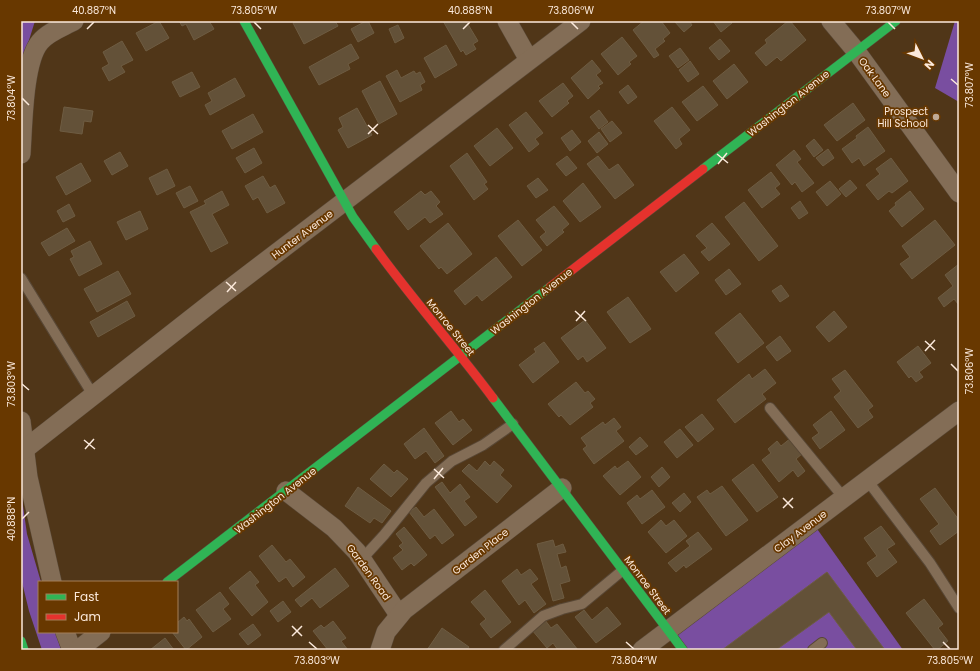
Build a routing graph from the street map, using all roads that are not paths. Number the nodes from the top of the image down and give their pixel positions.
1 (74, 21) edge
2 (244, 21) edge
3 (507, 21) edge
4 (581, 21) edge
5 (831, 21) edge
6 (896, 21) edge
7 (856, 51) junction
8 (529, 60) junction
9 (21, 154) edge
10 (959, 193) edge
11 (344, 202) junction
12 (21, 278) edge
13 (461, 355) junction
14 (93, 395) junction
15 (770, 408) dead end
16 (959, 411) edge
17 (21, 421) edge
18 (513, 424) junction
19 (25, 449) junction
20 (867, 480) junction
21 (562, 488) junction
22 (286, 491) junction
23 (844, 498) junction
24 (362, 559) junction
25 (623, 570) junction
26 (52, 581) edge
27 (168, 581) edge
28 (959, 608) edge
29 (399, 615) junction
30 (668, 630) junction
31 (65, 633) edge
32 (100, 633) edge
33 (21, 641) edge
34 (822, 643) dead end
35 (24, 650) edge
36 (72, 650) edge
37 (78, 650) edge
38 (380, 650) edge
39 (504, 650) edge
40 (642, 650) edge
41 (683, 650) edge
42 (814, 650) edge

1 - 9 street
2 - 11 main road, Monroe Street
3 - 8 street
4 - 8 street, Hunter Avenue
5 - 7 street, Oak Lane
6 - 7 main road, Washington Avenue
7 - 10 street, Oak Lane
7 - 13 main road, Washington Avenue
8 - 11 street, Hunter Avenue
11 - 13 main road, Monroe Street
11 - 14 street, Hunter Avenue
12 - 14 lane
13 - 18 main road, Monroe Street
13 - 22 main road, Washington Avenue
14 - 19 street, Hunter Avenue
15 - 23 lane
16 - 20 street, Clay Avenue
17 - 19 street
18 - 21 main road, Monroe Street
18 - 24 lane
19 - 26 street
20 - 23 street, Clay Avenue
20 - 28 lane
21 - 25 main road, Monroe Street
21 - 29 street, Garden Place
22 - 24 street, Garden Road
22 - 27 main road, Washington Avenue
23 - 30 street, Clay Avenue
24 - 29 street, Garden Road
25 - 30 main road, Monroe Street
25 - 39 lane
29 - 38 street
30 - 40 street, Clay Avenue
30 - 41 main road, Monroe Street
31 - 36 street
32 - 37 street
33 - 35 main road
34 - 42 lane

